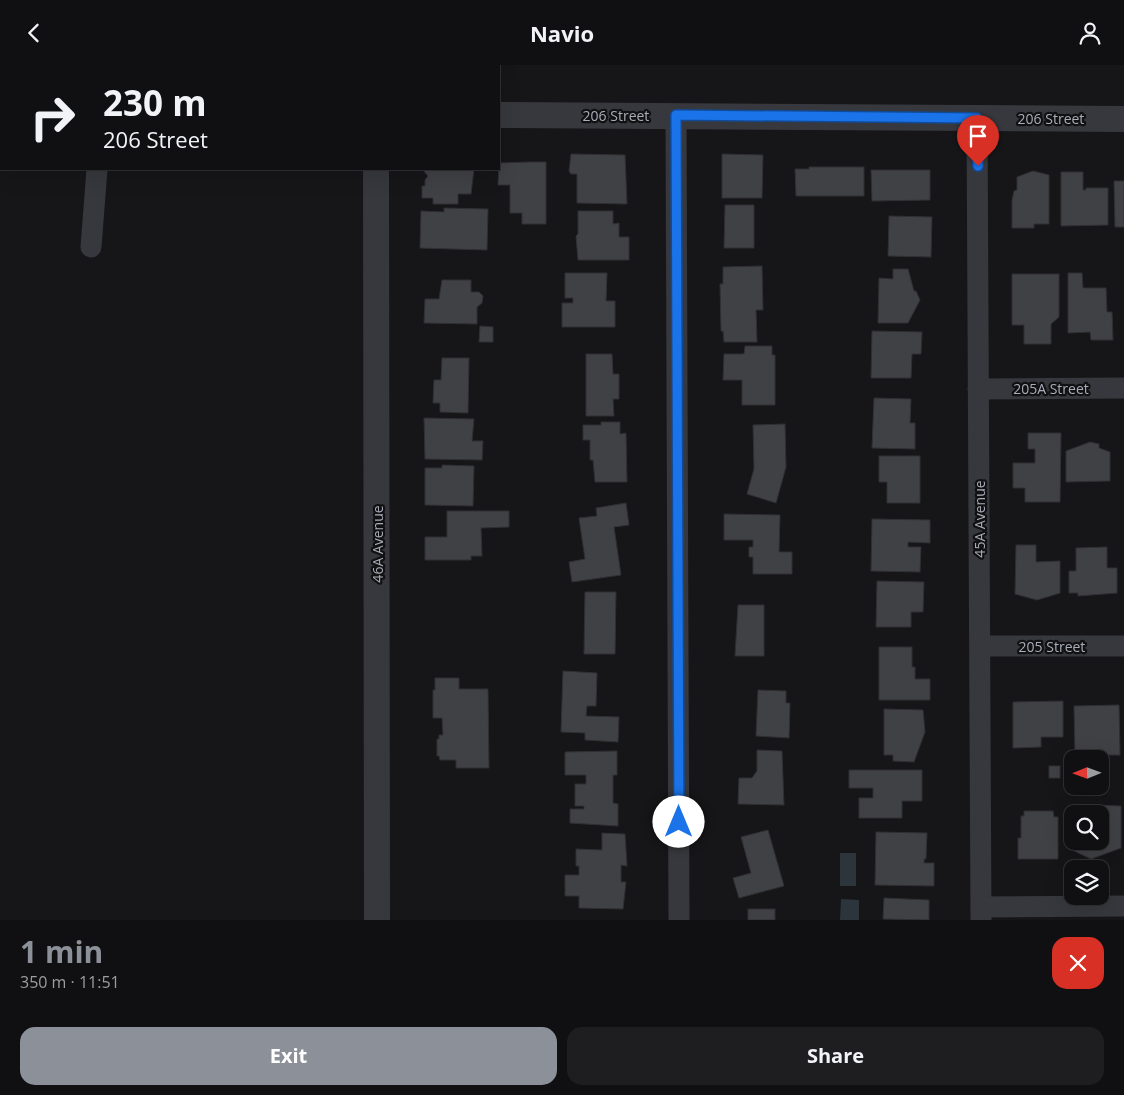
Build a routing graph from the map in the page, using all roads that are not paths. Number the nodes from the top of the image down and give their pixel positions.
1 (500, 115) edge
2 (676, 115) junction
3 (977, 118) junction
4 (1124, 119) edge
5 (97, 170) edge
6 (376, 170) edge
7 (91, 247) dead end
8 (1124, 388) edge
9 (978, 389) junction
10 (980, 646) junction
11 (1124, 646) edge
12 (1124, 906) edge
13 (982, 913) edge
14 (377, 920) edge
15 (679, 920) edge

1 - 2 street, 206 Street
2 - 3 street, 206 Street
2 - 15 street
3 - 4 street, 206 Street
3 - 9 street, 45A Avenue
5 - 7 street
6 - 14 street, 46A Avenue
8 - 9 street, 205A Street
9 - 10 street, 45A Avenue
10 - 11 street, 205 Street
10 - 13 street, 45A Avenue
12 - 13 street

